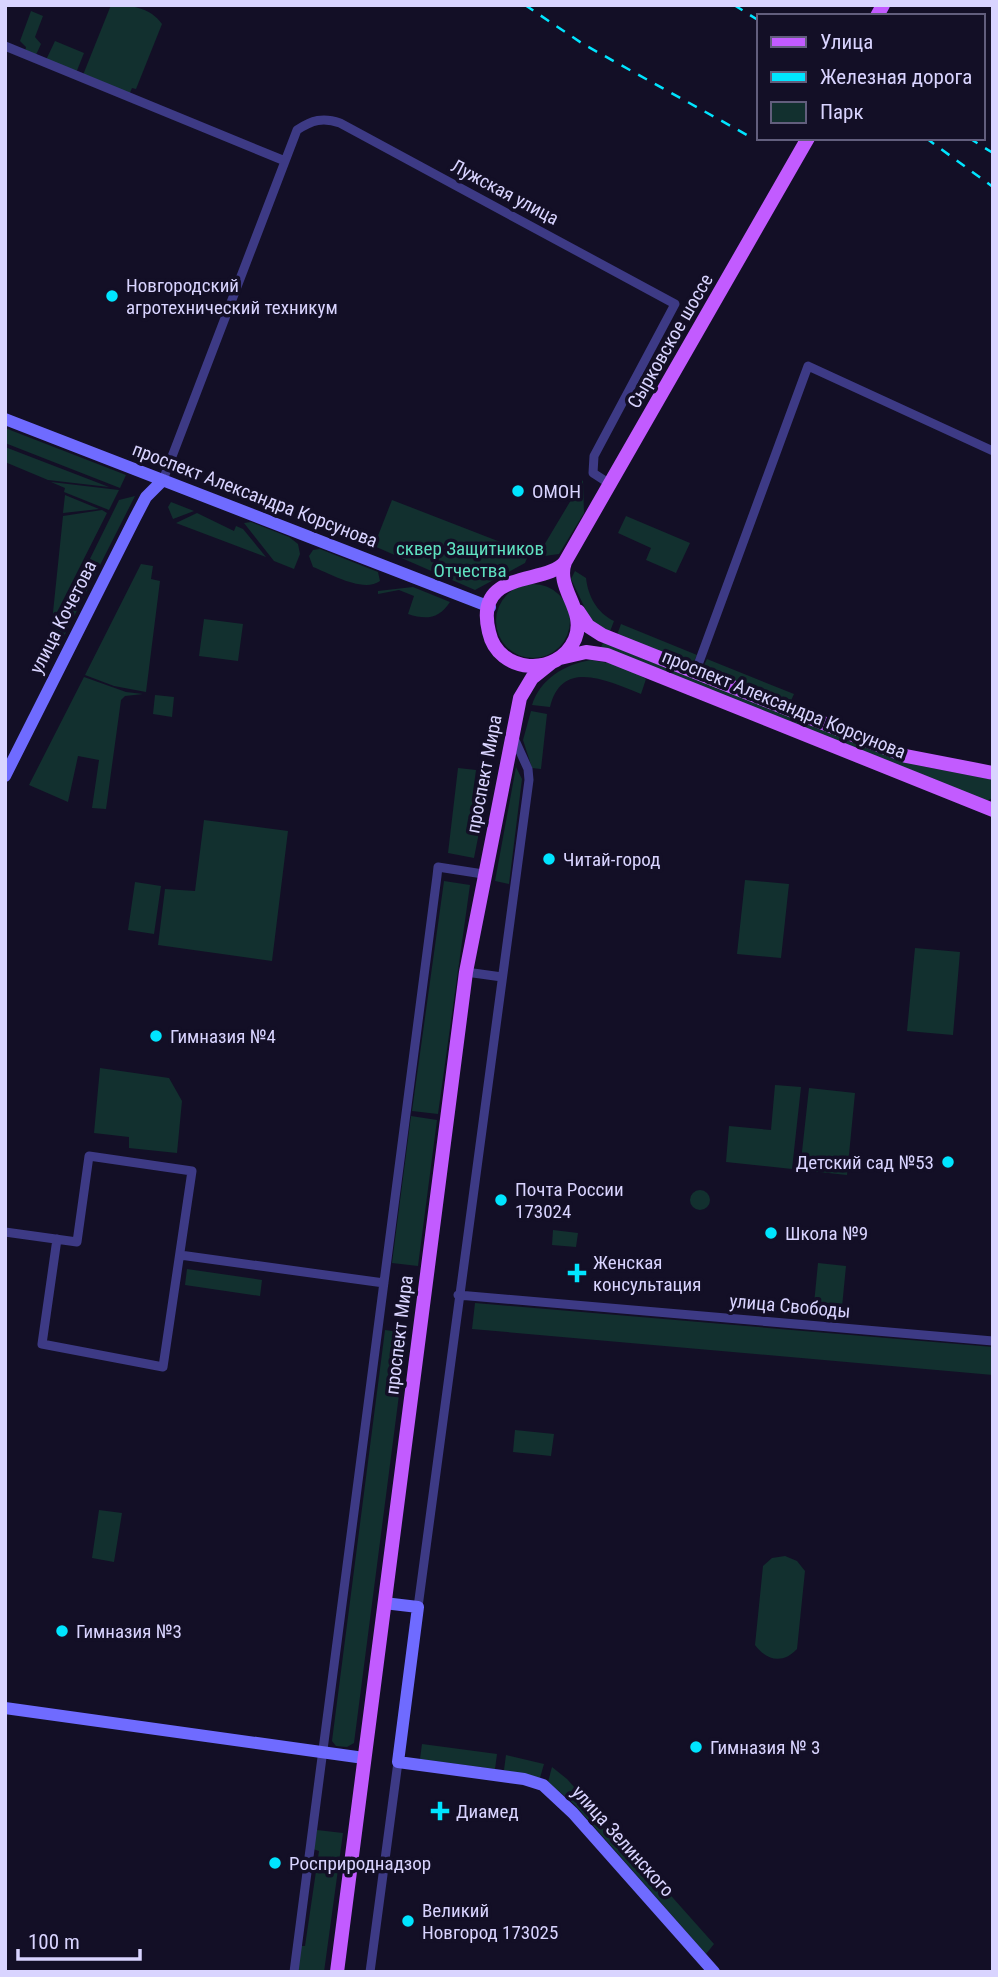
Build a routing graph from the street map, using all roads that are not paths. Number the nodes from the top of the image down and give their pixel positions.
1 (5, 46) edge
2 (806, 140) edge
3 (285, 161) junction
4 (5, 419) edge
5 (993, 451) edge
6 (163, 480) junction
7 (610, 484) junction
8 (565, 562) junction
9 (525, 577) junction
10 (573, 601) junction
11 (490, 607) junction
12 (500, 652) junction
13 (555, 661) junction
14 (695, 673) junction
15 (517, 707) junction
16 (512, 732) junction
17 (989, 773) edge
18 (5, 776) edge
19 (989, 807) edge
20 (483, 874) junction
21 (466, 972) junction
22 (502, 977) junction
23 (5, 1232) edge
24 (57, 1239) junction
25 (180, 1255) junction
26 (384, 1283) junction
27 (458, 1295) junction
28 (993, 1341) edge
29 (384, 1603) junction
30 (418, 1607) junction
31 (5, 1708) edge
32 (324, 1753) junction
33 (364, 1758) junction
34 (398, 1762) junction
35 (294, 1972) edge
36 (337, 1972) edge
37 (370, 1972) edge
38 (714, 1972) edge

1 - 3 street
2 - 7 main road, Сырковское шоссе
3 - 6 street
3 - 7 street, Лужская улица
4 - 6 street, проспект Александра Корсунова
5 - 14 street
6 - 11 street, проспект Александра Корсунова
6 - 18 street, улица Кочетова
7 - 8 main road, Сырковское шоссе
8 - 9 main road
8 - 10 main road
9 - 10 main road
9 - 11 main road
10 - 13 main road
10 - 14 main road, проспект Александра Корсунова
11 - 12 main road
12 - 13 main road
12 - 15 main road, проспект Мира
13 - 15 main road, проспект Мира
13 - 19 main road, проспект Александра Корсунова
14 - 17 main road, проспект Александра Корсунова
15 - 16 main road, проспект Мира
16 - 20 main road, проспект Мира
16 - 22 street
20 - 21 main road, проспект Мира
20 - 26 street
21 - 22 street
21 - 29 main road, проспект Мира
22 - 27 street
23 - 24 street
24 - 25 street
24 - 25 street
25 - 26 street
26 - 32 street
27 - 28 street, улица Свободы
27 - 30 street
29 - 30 street
29 - 33 main road, проспект Мира
30 - 34 street
31 - 32 street
32 - 33 street
32 - 35 street
33 - 36 main road, проспект Мира
34 - 37 street
34 - 38 street, улица Зелинского

